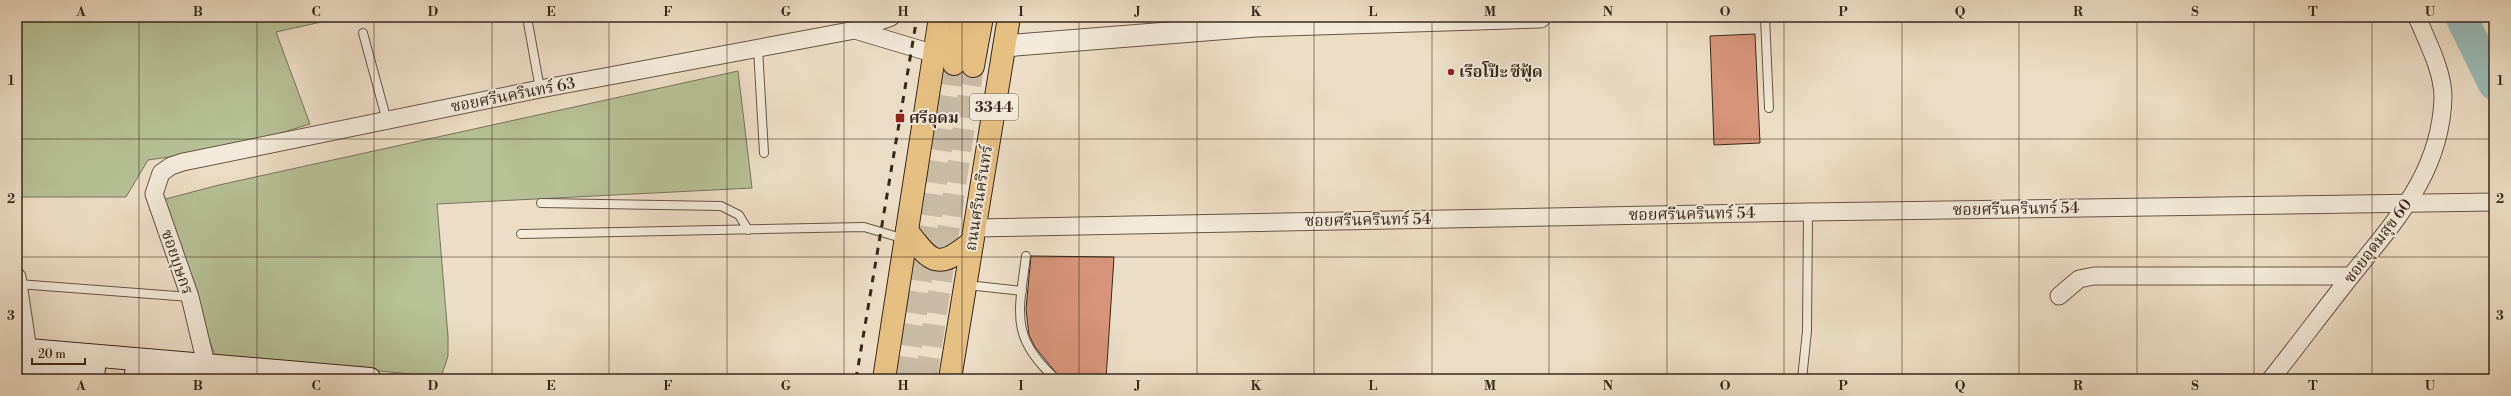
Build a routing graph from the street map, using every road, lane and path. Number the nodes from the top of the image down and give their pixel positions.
1 (526, 17) edge
2 (891, 17) edge
3 (940, 17) edge
4 (962, 17) edge
5 (982, 17) edge
6 (1009, 17) edge
7 (1536, 17) edge
8 (1540, 17) edge
9 (1765, 17) edge
10 (2417, 17) edge
11 (855, 30) junction
12 (363, 33) dead end
13 (1004, 46) junction
14 (758, 49) junction
15 (935, 54) junction
16 (540, 89) junction
17 (1769, 108) dead end
18 (387, 121) junction
19 (764, 153) dead end
20 (171, 166) joint
21 (2494, 202) edge
22 (541, 203) dead end
23 (2409, 204) junction
24 (1808, 212) junction
25 (748, 230) junction
26 (521, 234) dead end
27 (906, 235) junction
28 (974, 235) junction
29 (1026, 256) dead end
30 (2351, 276) junction
31 (18, 281) edge
32 (965, 284) junction
33 (1022, 291) junction
34 (2059, 296) dead end
35 (190, 297) junction
36 (955, 349) junction
37 (21, 355) edge
38 (17, 374) edge
39 (196, 374) edge
40 (882, 376) edge
41 (44, 379) edge
42 (370, 379) edge
43 (950, 379) edge
44 (965, 379) edge
45 (1056, 379) edge
46 (1802, 379) edge
47 (2272, 379) edge

1 - 16 lane
2 - 11 street, ซอยศรีนครินทร์ 63
3 - 15 main road
4 - 5 main road
6 - 13 main road, ถนนศรีนครินทร์ / 3344
7 - 8 street
7 - 13 street
9 - 17 lane
10 - 23 street, ซอยอุดมสุข 60
11 - 14 street, ซอยศรีนครินทร์ 63
11 - 15 street, ซอยศรีนครินทร์ 63
12 - 18 lane
13 - 28 main road, ถนนศรีนครินทร์ / 3344
14 - 16 street, ซอยศรีนครินทร์ 63
14 - 19 lane
15 - 27 main road
16 - 18 street, ซอยศรีนครินทร์ 63
18 - 20 street, ซอยศรีนครินทร์ 63
20 - 35 street, ซอยบุษกร
21 - 23 street, ซอยศรีนครินทร์ 54
22 - 25 lane
23 - 24 street, ซอยศรีนครินทร์ 54
23 - 30 street, ซอยอุดมสุข 60
24 - 28 street, ซอยศรีนครินทร์ 54
24 - 46 lane
25 - 26 lane
25 - 27 lane
27 - 28 main road
27 - 40 main road
28 - 32 main road, ถนนศรีนครินทร์
29 - 33 lane
30 - 34 street
30 - 47 street, ซอยอุดมสุข 60
31 - 35 lane
31 - 37 street
32 - 33 lane
32 - 36 main road, ถนนศรีนครินทร์
33 - 45 lane
35 - 39 street, ซอยบุษกร
36 - 43 main road, ถนนศรีนครินทร์
36 - 44 main road
37 - 39 main road
37 - 39 main road
38 - 41 main road
39 - 42 main road

